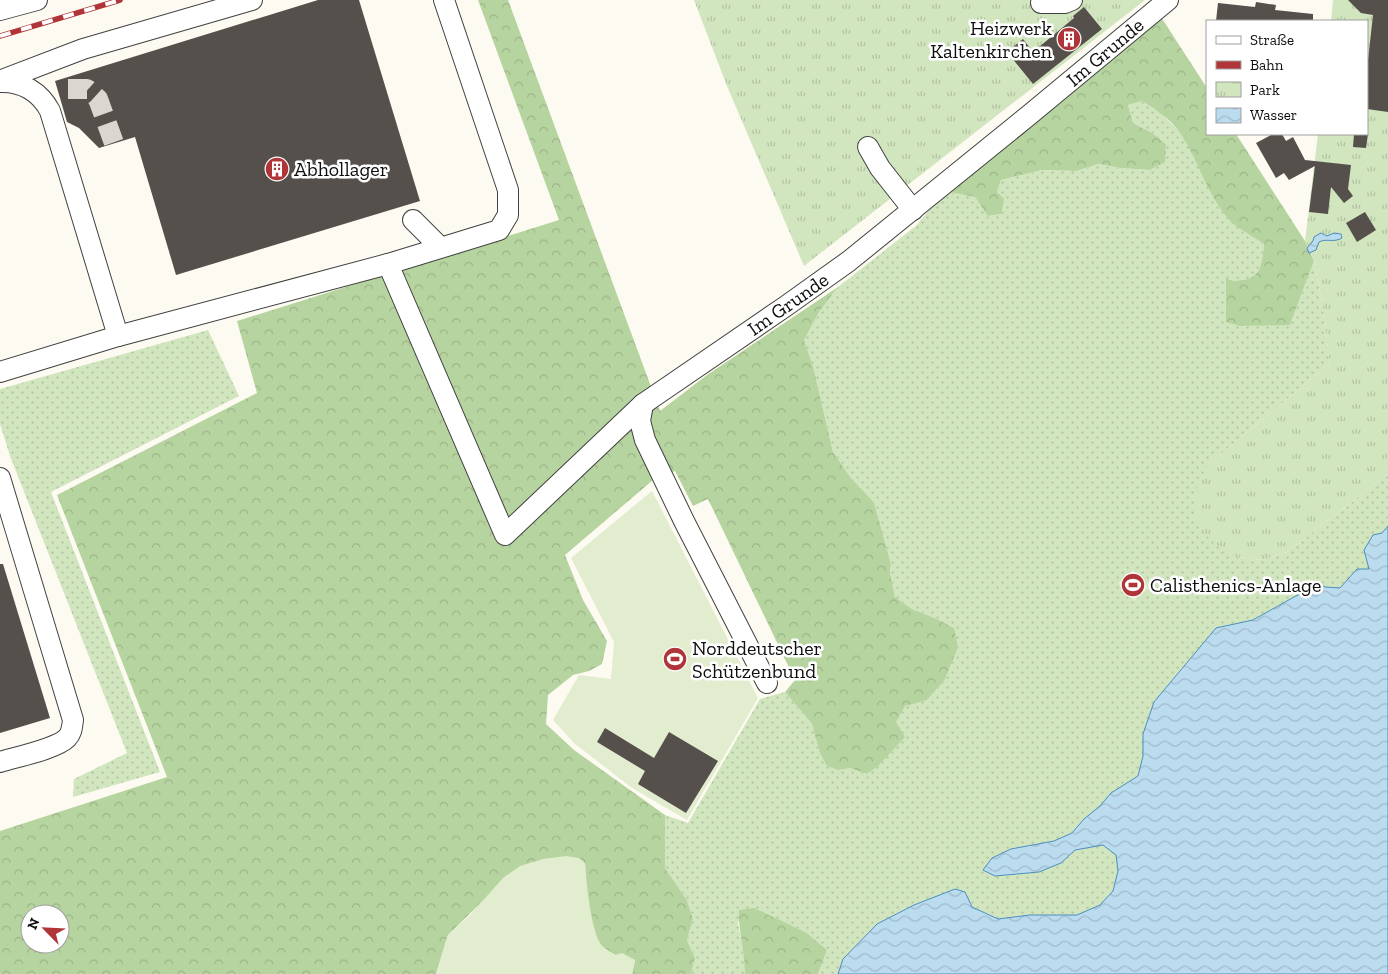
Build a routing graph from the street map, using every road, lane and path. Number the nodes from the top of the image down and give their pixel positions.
1 (37, 0) edge
2 (252, 0) edge
3 (444, 0) edge
4 (1072, 0) edge
5 (1168, 0) edge
6 (1041, 3) dead end
7 (0, 10) edge
8 (0, 81) edge
9 (868, 147) dead end
10 (913, 210) junction
11 (413, 220) dead end
12 (440, 247) junction
13 (388, 264) junction
14 (118, 336) junction
15 (0, 372) edge
16 (643, 404) junction
17 (0, 478) edge
18 (767, 683) dead end
19 (0, 762) edge

1 - 7 street
2 - 8 street
3 - 12 street
4 - 6 street
5 - 10 street, Im Grunde
8 - 14 street
9 - 10 street
10 - 16 street, Im Grunde
11 - 12 street
12 - 13 street
13 - 14 street
13 - 16 street, Im Grunde
14 - 15 street
16 - 18 street
17 - 19 street

